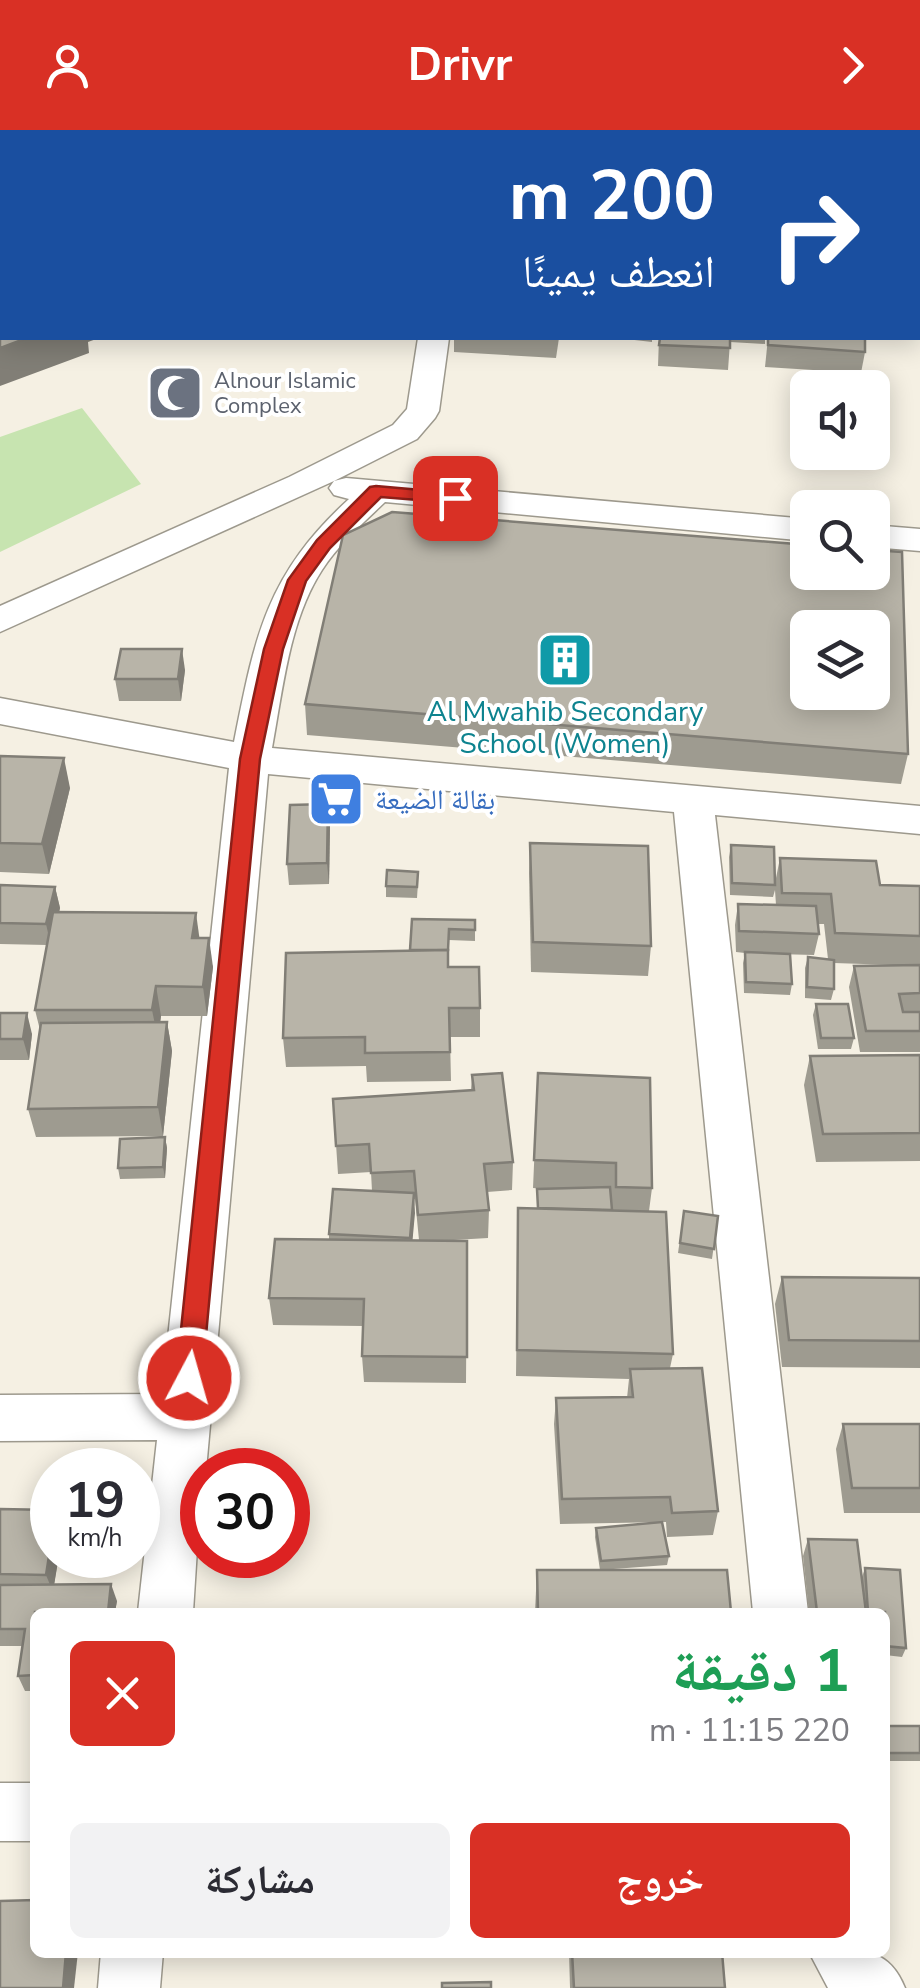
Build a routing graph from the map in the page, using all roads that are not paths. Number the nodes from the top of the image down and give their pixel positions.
1 (433, 340) edge
2 (301, 484) junction
3 (376, 491) junction
4 (790, 528) edge
5 (890, 538) edge
6 (920, 540) edge
7 (0, 620) edge
8 (0, 711) edge
9 (250, 759) junction
10 (692, 799) junction
11 (920, 820) edge
12 (185, 1417) junction
13 (0, 1418) edge
14 (166, 1608) edge
15 (782, 1608) edge
16 (0, 1812) edge
17 (30, 1812) edge
18 (132, 1958) edge
19 (844, 1958) edge
20 (129, 1988) edge
21 (874, 1988) edge

1 - 2 street
2 - 3 street
2 - 7 street
3 - 4 street
3 - 9 street
5 - 6 street
8 - 9 street
9 - 10 street
9 - 12 street
10 - 11 street
10 - 15 street
12 - 13 street
12 - 14 street
16 - 17 street
18 - 20 street
19 - 21 street

